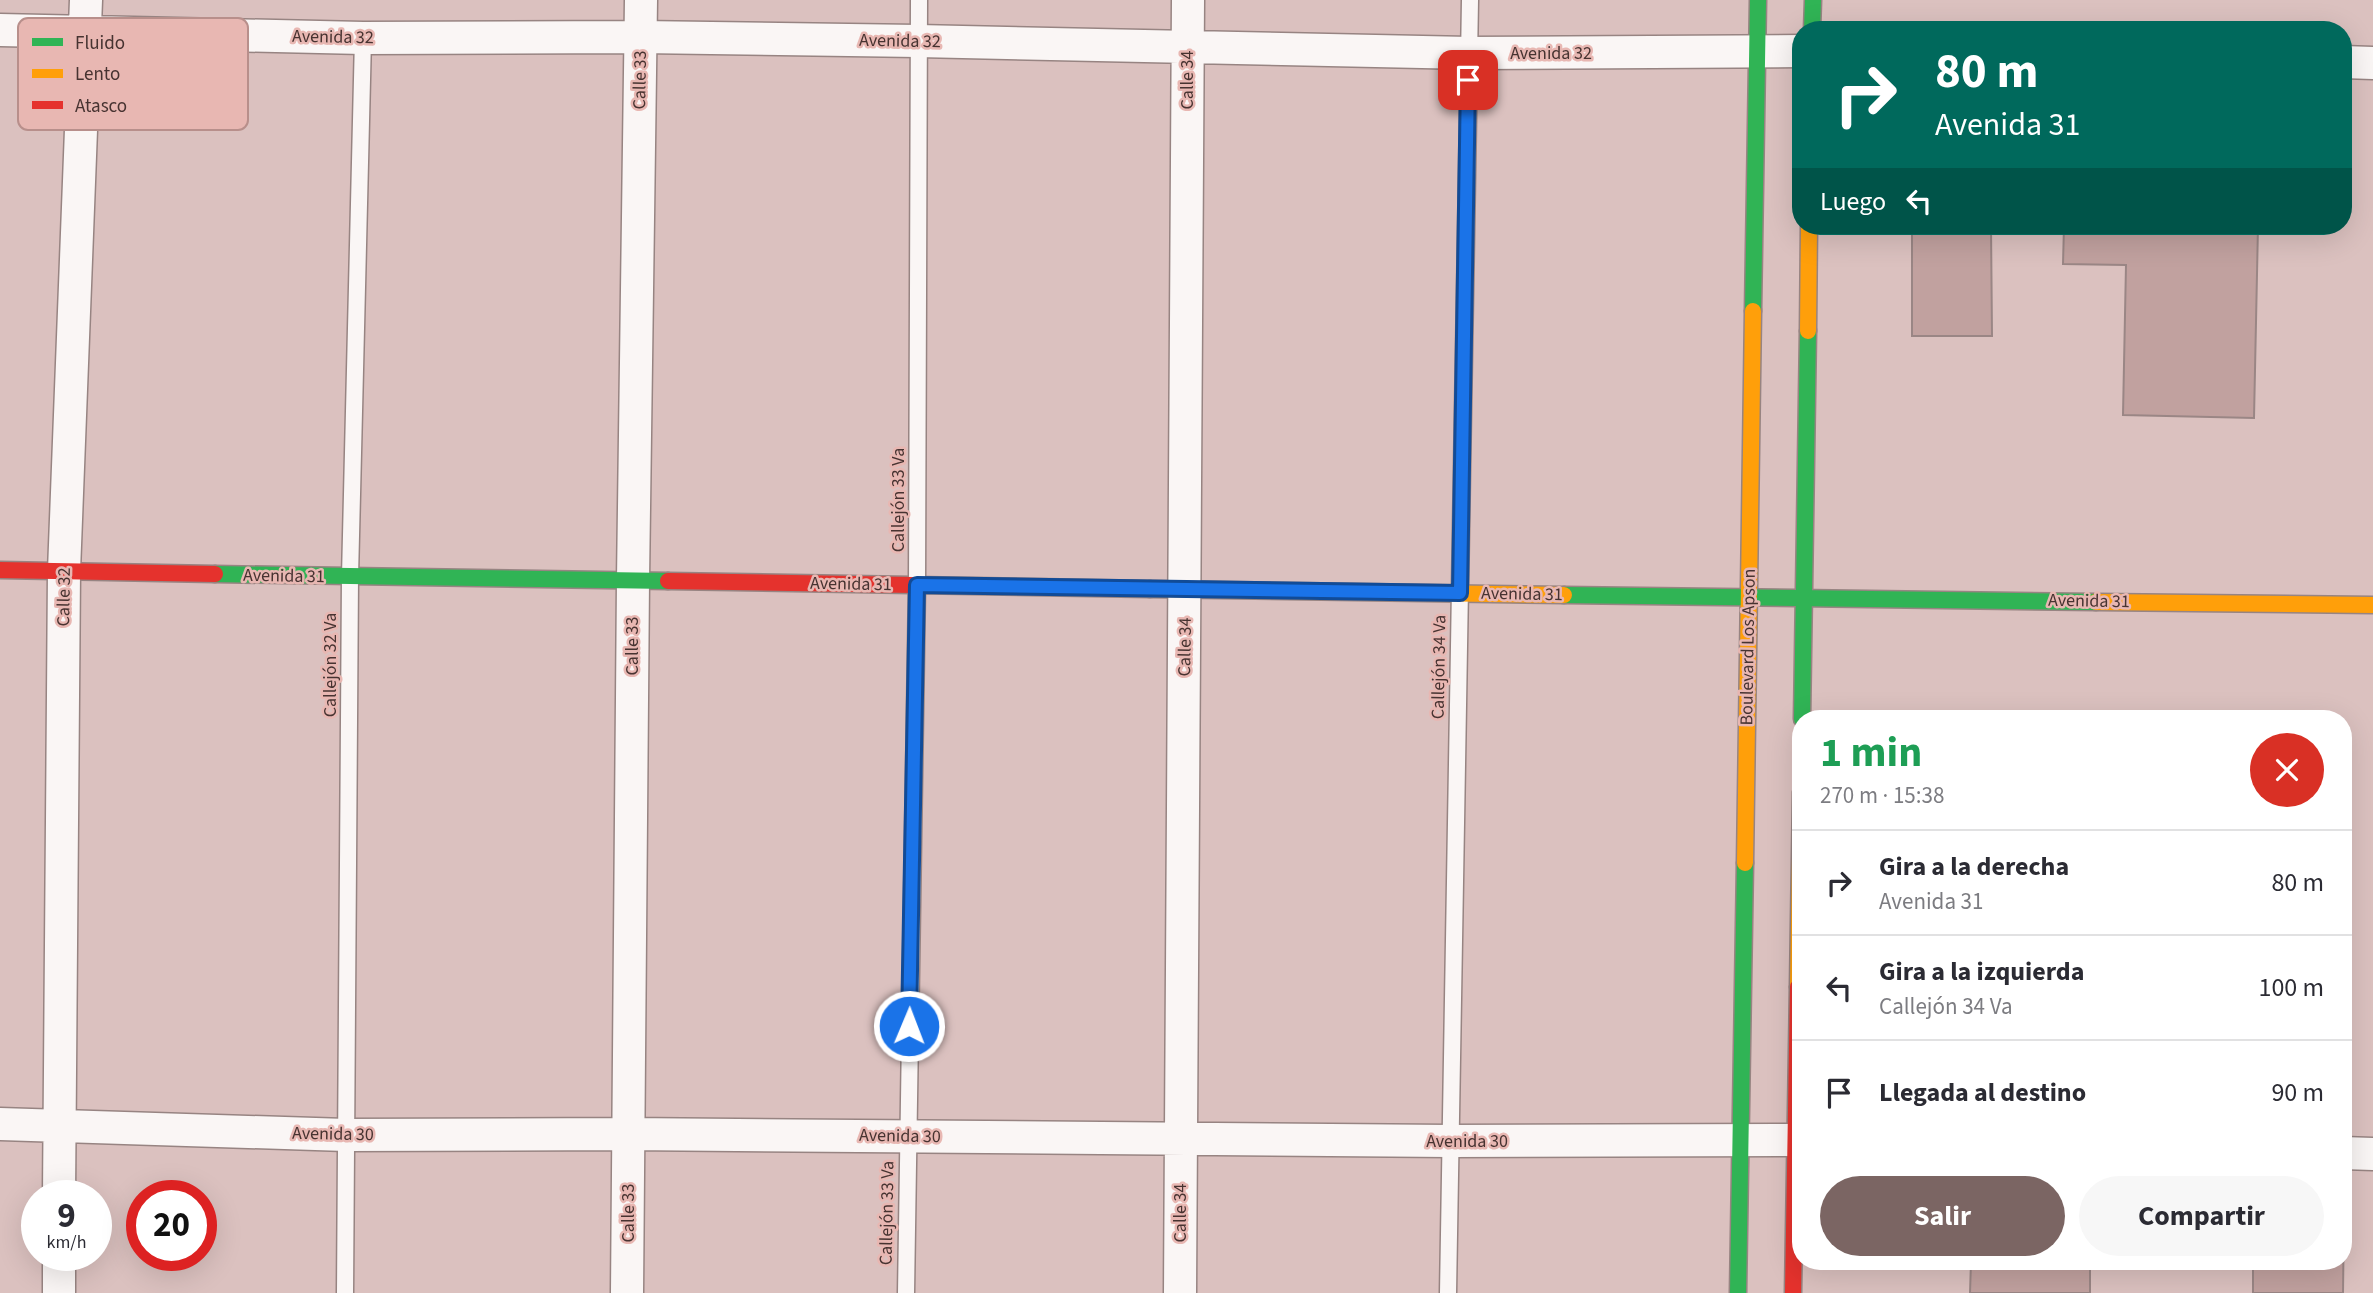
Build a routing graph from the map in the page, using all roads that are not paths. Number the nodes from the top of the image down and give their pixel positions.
1 (86, 0) edge
2 (641, 0) edge
3 (919, 0) edge
4 (1188, 0) edge
5 (1470, 0) edge
6 (1758, 0) edge
7 (1813, 0) edge
8 (86, 18) edge
9 (1812, 21) edge
10 (0, 30) edge
11 (18, 30) edge
12 (248, 35) edge
13 (641, 37) junction
14 (363, 38) junction
15 (918, 41) junction
16 (1187, 46) junction
17 (1792, 51) edge
18 (1757, 52) junction
19 (1469, 53) junction
20 (2352, 62) edge
21 (2373, 63) edge
22 (82, 130) edge
23 (1809, 235) edge
24 (0, 570) edge
25 (64, 571) junction
26 (350, 577) junction
27 (633, 580) junction
28 (917, 585) junction
29 (1186, 590) junction
30 (1460, 593) junction
31 (1748, 597) junction
32 (1804, 597) junction
33 (2373, 606) edge
34 (1802, 710) edge
35 (0, 1124) edge
36 (59, 1125) junction
37 (628, 1134) junction
38 (346, 1135) junction
39 (908, 1136) junction
40 (1180, 1140) junction
41 (1740, 1140) junction
42 (1792, 1140) edge
43 (1450, 1141) junction
44 (2352, 1153) edge
45 (2373, 1154) edge
46 (59, 1180) edge
47 (1794, 1270) edge
48 (59, 1271) edge
49 (59, 1293) edge
50 (345, 1293) edge
51 (627, 1293) edge
52 (906, 1293) edge
53 (1180, 1293) edge
54 (1448, 1293) edge
55 (1738, 1293) edge
56 (1793, 1293) edge

1 - 8 street, Calle 32
2 - 13 street, Calle 33
3 - 15 lane, Callejón 33 Va
4 - 16 street, Calle 34
5 - 19 lane, Callejón 34 Va
6 - 18 street, Boulevard Los Apson
7 - 9 street
10 - 11 street, Avenida 32
12 - 14 street, Avenida 32
13 - 14 street, Avenida 32
13 - 15 street, Avenida 32
13 - 27 street, Calle 33
14 - 26 lane, Callejón 32 Va
15 - 16 street, Avenida 32
15 - 28 lane, Callejón 33 Va
16 - 19 street, Avenida 32
16 - 29 street, Calle 34
17 - 18 street, Avenida 32
18 - 19 street, Avenida 32
18 - 31 street, Boulevard Los Apson
19 - 30 lane, Callejón 34 Va
20 - 21 street
22 - 25 street, Calle 32
23 - 32 street
24 - 25 street, Avenida 31
25 - 26 street, Avenida 31
25 - 36 street, Calle 32
26 - 27 street, Avenida 31
26 - 38 lane, Callejón 32 Va
27 - 28 street, Avenida 31
27 - 37 street, Calle 33
28 - 29 street, Avenida 31
28 - 39 lane, Callejón 33 Va
29 - 30 street, Avenida 31
29 - 40 street, Calle 34
30 - 31 street, Avenida 31
30 - 43 lane, Callejón 34 Va
31 - 32 street, Avenida 31
31 - 41 street, Boulevard Los Apson
32 - 33 street, Avenida 31
32 - 34 street
35 - 36 street, Avenida 30
36 - 38 street, Avenida 30
36 - 46 street, Calle 32
37 - 38 street, Avenida 30
37 - 39 street, Avenida 30
37 - 51 street, Calle 33
38 - 50 lane, Callejón 32 Va
39 - 40 street, Avenida 30
39 - 52 lane, Callejón 33 Va
40 - 43 street, Avenida 30
40 - 53 street, Calle 34
41 - 42 street, Avenida 30
41 - 43 street, Avenida 30
41 - 55 street, Boulevard Los Apson
43 - 54 lane, Callejón 34 Va
44 - 45 street
47 - 56 street
48 - 49 street

